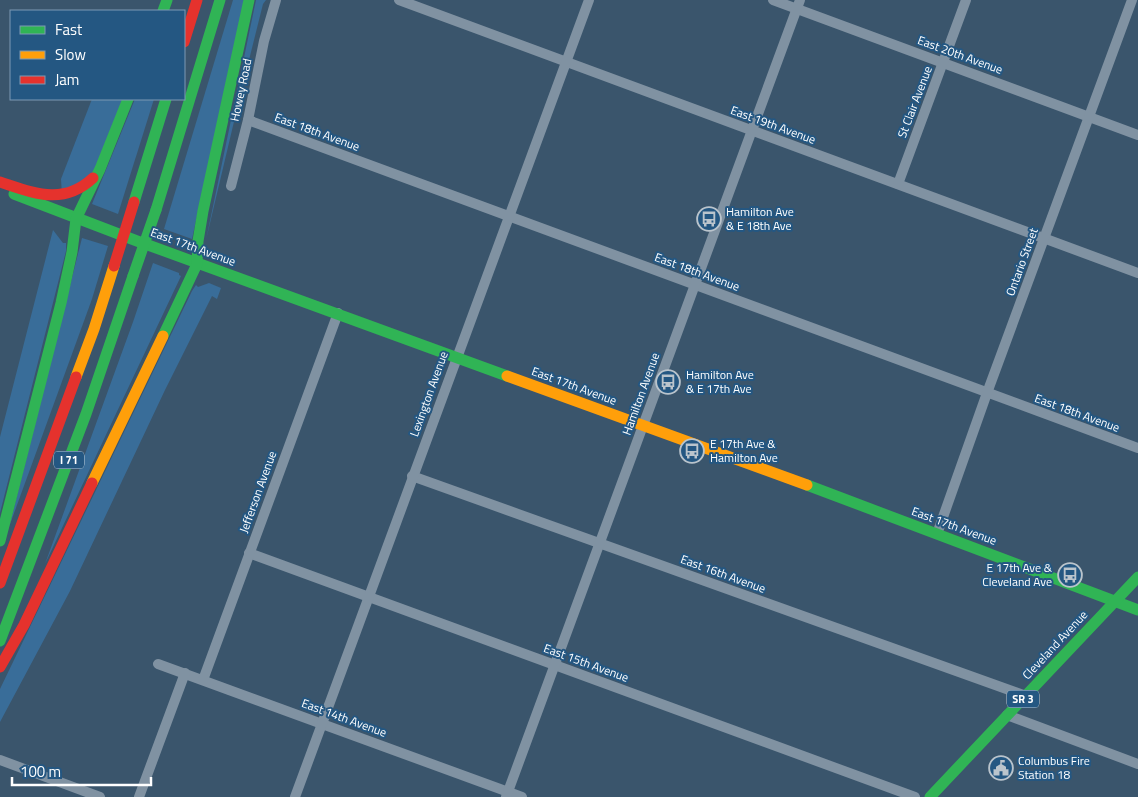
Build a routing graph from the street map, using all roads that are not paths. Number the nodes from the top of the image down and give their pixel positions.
1 (197, 0) edge
2 (220, 0) edge
3 (249, 0) edge
4 (276, 0) edge
5 (399, 0) edge
6 (589, 0) edge
7 (773, 0) edge
8 (966, 0) edge
9 (1132, 0) edge
10 (1138, 2) edge
11 (798, 4) edge
12 (185, 39) edge
13 (566, 62) junction
14 (943, 62) junction
15 (128, 100) edge
16 (166, 100) edge
17 (1089, 117) junction
18 (248, 120) junction
19 (752, 130) junction
20 (1138, 135) edge
21 (100, 169) junction
22 (0, 182) edge
23 (898, 184) junction
24 (231, 186) dead end
25 (0, 188) edge
26 (509, 216) junction
27 (76, 218) junction
28 (1044, 239) junction
29 (197, 264) junction
30 (1138, 273) edge
31 (695, 285) junction
32 (338, 313) junction
33 (456, 357) junction
34 (987, 393) junction
35 (642, 426) junction
36 (1138, 448) edge
37 (412, 476) junction
38 (937, 534) junction
39 (0, 541) edge
40 (599, 543) junction
41 (249, 553) junction
42 (1138, 577) edge
43 (0, 583) edge
44 (368, 597) junction
45 (1115, 601) junction
46 (1138, 610) edge
47 (0, 641) edge
48 (158, 664) dead end
49 (555, 665) junction
50 (0, 667) edge
51 (184, 673) junction
52 (203, 680) junction
53 (1026, 696) junction
54 (1007, 716) junction
55 (321, 723) junction
56 (0, 760) edge
57 (1138, 764) edge
58 (507, 794) edge
59 (100, 797) edge
60 (139, 797) edge
61 (295, 797) edge
62 (522, 797) edge
63 (915, 797) edge
64 (930, 797) edge

1 - 12 main road
2 - 47 main road, I 71, bridge
3 - 29 main road
4 - 18 street, Howey Road
5 - 13 street, East 19th Avenue
6 - 13 street, Lexington Avenue
7 - 11 street, East 20th Avenue
8 - 14 street, St Clair Avenue
9 - 10 street
9 - 17 street, Ontario Street
11 - 14 street, East 20th Avenue
11 - 19 street, Hamilton Avenue
13 - 19 street, East 19th Avenue
13 - 26 street, Lexington Avenue
14 - 17 street, East 20th Avenue
14 - 23 street, St Clair Avenue
15 - 21 main road
16 - 43 main road, I 71, bridge
17 - 20 street, East 20th Avenue
17 - 28 street, Ontario Street
18 - 24 street, Howey Road
18 - 26 street, East 18th Avenue
19 - 23 street, East 19th Avenue
19 - 31 street, Hamilton Avenue
21 - 22 main road
21 - 27 main road
23 - 28 street, East 19th Avenue
25 - 27 main road, East 17th Avenue
26 - 31 street, East 18th Avenue
26 - 33 street, Lexington Avenue
27 - 29 main road, East 17th Avenue
27 - 39 main road
28 - 30 street, East 19th Avenue
28 - 34 street, Ontario Street
29 - 32 main road, East 17th Avenue
29 - 50 main road
31 - 34 street, East 18th Avenue
31 - 35 street, Hamilton Avenue
32 - 33 main road, East 17th Avenue
32 - 41 street, Jefferson Avenue
33 - 35 main road, East 17th Avenue
33 - 37 street, Lexington Avenue
34 - 36 street, East 18th Avenue
34 - 38 street, Ontario Street
35 - 38 main road, East 17th Avenue
35 - 40 street, Hamilton Avenue
37 - 40 street, East 16th Avenue
37 - 44 street, Lexington Avenue
38 - 45 main road, East 17th Avenue
40 - 49 street, Hamilton Avenue
40 - 53 street, East 16th Avenue
41 - 44 street, East 15th Avenue
41 - 52 street, Jefferson Avenue
42 - 45 main road, Cleveland Avenue / SR 3
44 - 49 street, East 15th Avenue
44 - 55 street, Lexington Avenue
45 - 46 main road, East 17th Avenue
45 - 53 main road, Cleveland Avenue / SR 3
48 - 51 street, East 14th Avenue
49 - 58 street, Hamilton Avenue
49 - 63 street, East 15th Avenue
51 - 52 street, East 14th Avenue
51 - 60 street
52 - 55 street, East 14th Avenue
53 - 54 main road, Cleveland Avenue / SR 3
54 - 57 street
54 - 64 main road, Cleveland Avenue / SR 3
55 - 58 street, East 14th Avenue
55 - 61 street, Lexington Avenue
56 - 59 street
58 - 62 street, East 14th Avenue

